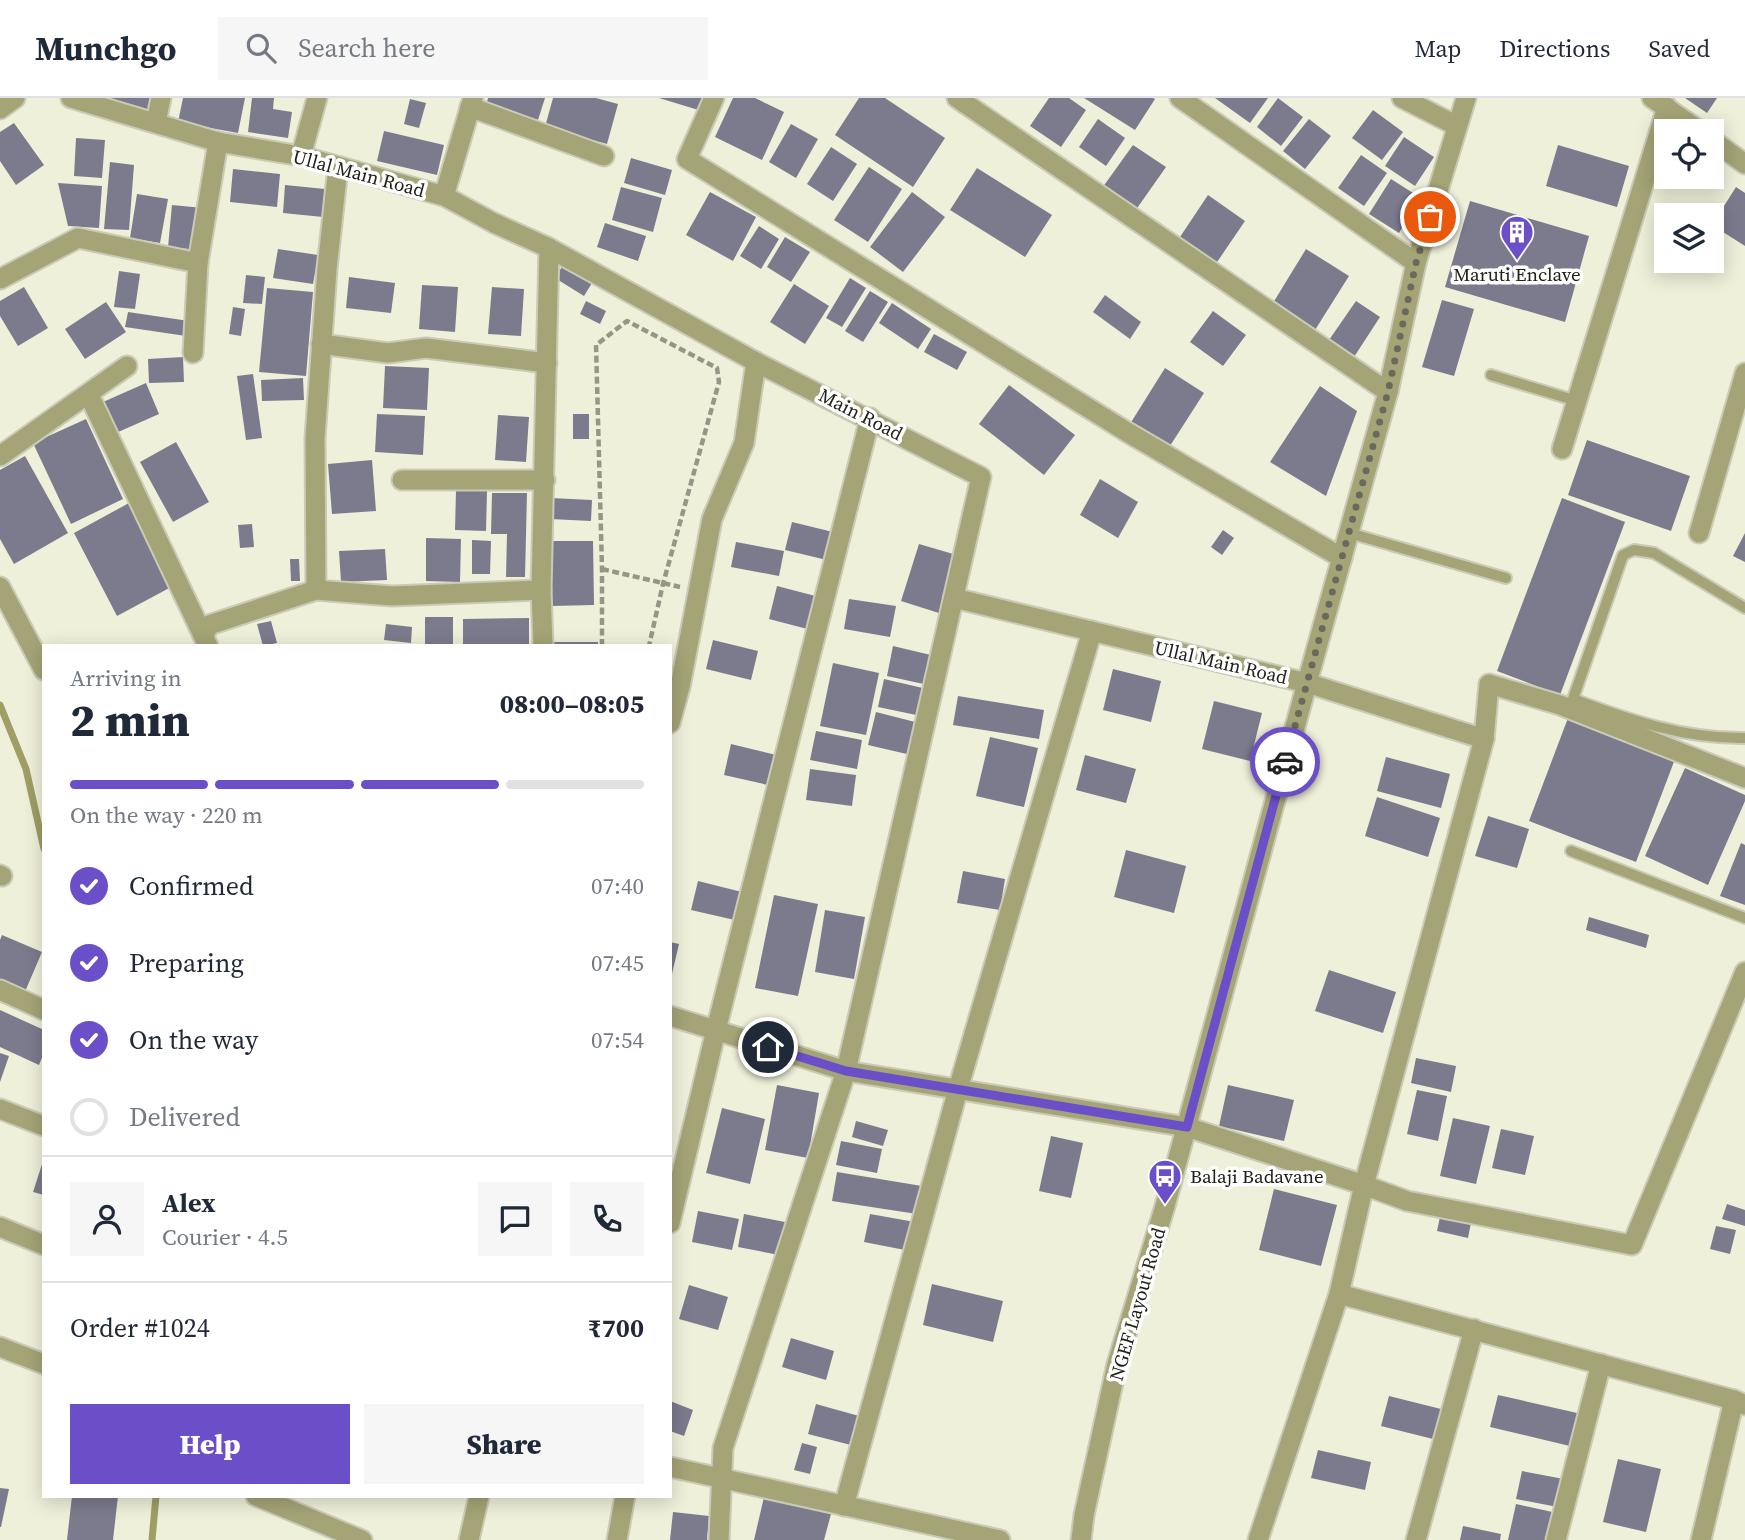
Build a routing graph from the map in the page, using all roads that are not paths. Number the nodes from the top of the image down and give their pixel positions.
1 (15, 98) edge
2 (71, 98) edge
3 (161, 98) edge
4 (317, 98) edge
5 (714, 98) edge
6 (957, 98) edge
7 (1180, 98) edge
8 (1402, 98) edge
9 (1466, 98) edge
10 (472, 102) edge
11 (1659, 102) edge
12 (0, 108) edge
13 (1683, 119) edge
14 (156, 123) junction
15 (1457, 126) junction
16 (218, 142) junction
17 (1724, 149) edge
18 (301, 156) junction
19 (604, 156) dead end
20 (1745, 164) edge
21 (338, 167) junction
22 (444, 196) junction
23 (550, 248) junction
24 (198, 263) junction
25 (1416, 263) junction
26 (0, 279) edge
27 (631, 292) joint
28 (321, 344) junction
29 (193, 353) dead end
30 (756, 362) junction
31 (547, 363) junction
32 (127, 366) dead end
33 (1745, 373) edge
34 (1491, 374) dead end
35 (1388, 392) junction
36 (89, 395) junction
37 (1577, 401) junction
38 (870, 418) junction
39 (1562, 449) dead end
40 (0, 456) edge
41 (402, 480) dead end
42 (545, 480) junction
43 (1349, 533) junction
44 (1699, 533) dead end
45 (1342, 558) junction
46 (1506, 578) dead end
47 (0, 587) edge
48 (316, 590) junction
49 (541, 590) junction
50 (954, 598) junction
51 (1745, 608) edge
52 (1092, 631) junction
53 (206, 641) edge
54 (543, 644) edge
55 (42, 666) edge
56 (1307, 683) junction
57 (672, 714) edge
58 (1745, 738) edge
59 (1485, 739) junction
60 (1745, 778) edge
61 (1571, 851) dead end
62 (1745, 918) edge
63 (1745, 972) edge
64 (0, 990) edge
65 (42, 1009) edge
66 (672, 1017) edge
67 (716, 1030) junction
68 (846, 1071) junction
69 (958, 1090) junction
70 (0, 1110) edge
71 (42, 1125) edge
72 (1187, 1127) junction
73 (1364, 1185) junction
74 (672, 1215) edge
75 (0, 1227) edge
76 (42, 1244) edge
77 (1339, 1294) junction
78 (1474, 1329) junction
79 (0, 1348) edge
80 (42, 1363) edge
81 (1601, 1364) junction
82 (1740, 1403) edge
83 (672, 1467) edge
84 (720, 1479) junction
85 (261, 1498) edge
86 (479, 1498) edge
87 (625, 1498) edge
88 (844, 1506) junction
89 (362, 1540) edge
90 (469, 1540) edge
91 (617, 1540) edge
92 (719, 1540) edge
93 (1000, 1540) edge
94 (1081, 1540) edge
95 (1258, 1540) edge
96 (1416, 1540) edge
97 (1556, 1540) edge
98 (1700, 1540) edge

1 - 12 street
2 - 14 street, Ullal Main Road
3 - 14 street
4 - 18 street
5 - 45 street
6 - 35 street
7 - 25 street
8 - 15 street
9 - 15 street, NGEF Layout Road
10 - 19 street
10 - 22 street
11 - 13 street
11 - 37 street
14 - 16 street, Ullal Main Road
15 - 25 street, NGEF Layout Road
16 - 18 street, Ullal Main Road
16 - 24 street
17 - 20 street
18 - 21 street, Ullal Main Road
21 - 22 street, Ullal Main Road
21 - 28 street
22 - 23 street, Ullal Main Road
23 - 27 street, Ullal Main Road
23 - 31 street
24 - 26 street
24 - 29 street
25 - 35 street, NGEF Layout Road
27 - 30 street, Main Road
28 - 31 street
28 - 48 street
30 - 38 street, Main Road
30 - 57 street
31 - 42 street
32 - 36 street
33 - 44 street
34 - 37 lane
35 - 43 street, NGEF Layout Road
36 - 40 street
36 - 53 street
37 - 39 street
38 - 50 street, Main Road
38 - 67 street
41 - 42 street
42 - 49 street
43 - 45 street, NGEF Layout Road
43 - 46 lane
45 - 56 street, NGEF Layout Road
47 - 55 street
48 - 49 street
48 - 53 street
49 - 54 street
50 - 52 street, Ullal Main Road
50 - 68 street
51 - 58 lane
52 - 56 street, Ullal Main Road
52 - 69 street
56 - 59 street, Ullal Main Road
56 - 72 street, NGEF Layout Road
59 - 60 street
59 - 73 street
61 - 62 lane
63 - 73 street
64 - 65 street
66 - 67 street
67 - 68 street
67 - 74 street
68 - 69 street
68 - 84 street
69 - 72 street
69 - 88 street
70 - 71 street
72 - 73 street
72 - 94 street, NGEF Layout Road
73 - 77 street
75 - 76 street
77 - 78 street
77 - 95 street
78 - 81 street
78 - 96 street
79 - 80 street
81 - 82 street
81 - 97 street
82 - 98 street
83 - 84 street
84 - 88 street
84 - 92 street
85 - 89 street
86 - 90 street
87 - 91 street
88 - 93 street

